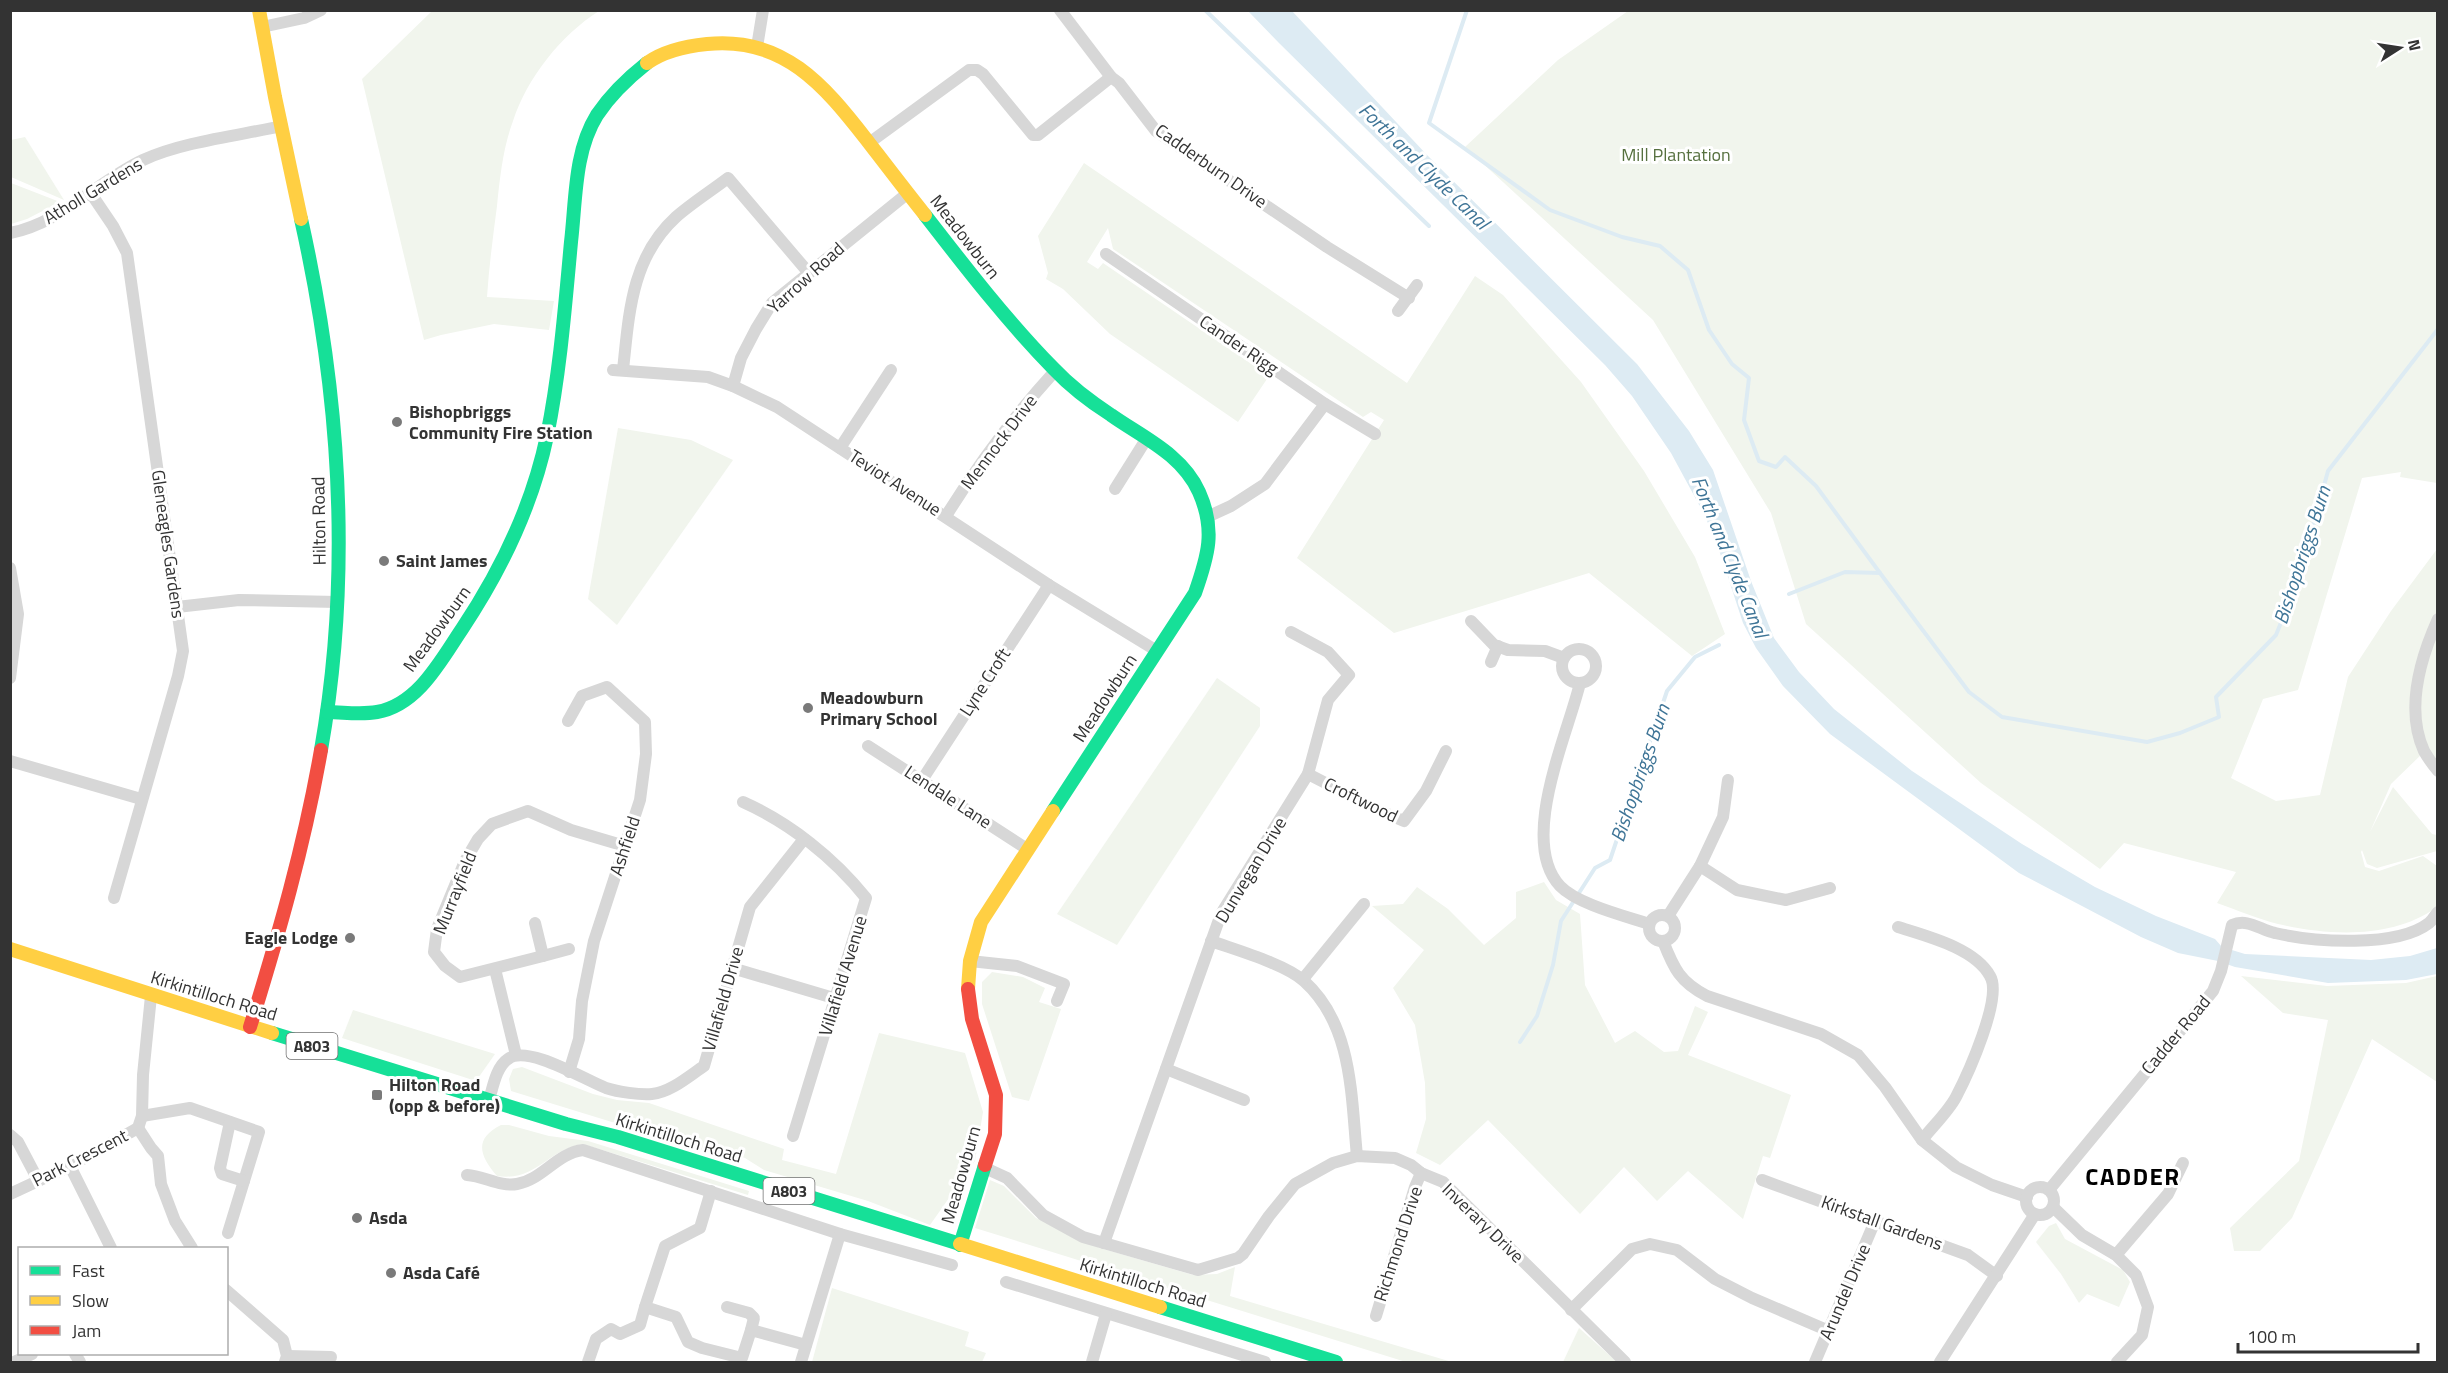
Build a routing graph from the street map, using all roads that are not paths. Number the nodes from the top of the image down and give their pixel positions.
1 (259, 10) edge
2 (321, 10) edge
3 (764, 10) edge
4 (1060, 10) edge
5 (262, 27) junction
6 (757, 47) junction
7 (1111, 77) junction
8 (282, 126) junction
9 (869, 142) junction
10 (90, 192) junction
11 (908, 193) junction
12 (10, 233) edge
13 (1106, 254) dead end
14 (808, 272) junction
15 (1417, 285) dead end
16 (1409, 298) junction
17 (1398, 312) dead end
18 (891, 370) dead end
19 (1055, 370) junction
20 (733, 386) junction
21 (1325, 404) junction
22 (1375, 434) dead end
23 (1147, 438) junction
24 (840, 448) junction
25 (1115, 489) dead end
26 (946, 516) junction
27 (1207, 517) junction
28 (10, 568) edge
29 (1049, 585) junction
30 (338, 602) junction
31 (177, 607) junction
32 (2438, 619) edge
33 (1471, 621) dead end
34 (1291, 632) dead end
35 (1498, 646) junction
36 (1157, 651) junction
37 (1564, 658) junction
38 (1491, 662) dead end
39 (10, 678) edge
40 (1580, 683) junction
41 (327, 712) junction
42 (568, 721) dead end
43 (868, 746) dead end
44 (1446, 752) dead end
45 (10, 760) edge
46 (2438, 771) edge
47 (1308, 774) junction
48 (922, 780) junction
49 (1728, 780) dead end
50 (141, 799) junction
51 (743, 802) dead end
52 (804, 839) junction
53 (624, 846) junction
54 (1027, 849) junction
55 (1700, 866) junction
56 (1830, 888) dead end
57 (114, 898) dead end
58 (1364, 904) dead end
59 (2438, 912) edge
60 (1668, 916) junction
61 (535, 923) dead end
62 (1649, 924) junction
63 (1898, 927) dead end
64 (1211, 941) junction
65 (1663, 941) junction
66 (10, 949) edge
67 (569, 949) dead end
68 (543, 956) junction
69 (970, 961) junction
70 (732, 968) junction
71 (495, 969) junction
72 (1303, 979) junction
73 (151, 996) junction
74 (837, 999) junction
75 (1057, 1001) dead end
76 (250, 1027) junction
77 (516, 1055) junction
78 (1166, 1069) junction
79 (569, 1072) junction
80 (489, 1100) junction
81 (1244, 1100) dead end
82 (140, 1122) junction
83 (230, 1122) junction
84 (10, 1135) edge
85 (793, 1136) dead end
86 (1922, 1140) junction
87 (1357, 1156) junction
88 (2183, 1163) dead end
89 (70, 1166) junction
90 (983, 1167) junction
91 (1421, 1173) junction
92 (467, 1174) dead end
93 (38, 1180) junction
94 (1762, 1180) dead end
95 (244, 1181) junction
96 (2049, 1190) junction
97 (711, 1191) junction
98 (10, 1194) edge
99 (2026, 1197) junction
100 (2053, 1207) junction
101 (2035, 1214) junction
102 (1875, 1221) junction
103 (228, 1233) dead end
104 (840, 1234) junction
105 (1104, 1243) junction
106 (960, 1245) junction
107 (110, 1247) edge
108 (191, 1247) edge
109 (2116, 1255) junction
110 (952, 1265) dead end
111 (1997, 1276) junction
112 (1006, 1282) dead end
113 (228, 1292) edge
114 (645, 1307) junction
115 (727, 1307) dead end
116 (1571, 1310) junction
117 (1106, 1314) junction
118 (1376, 1316) dead end
119 (751, 1330) junction
120 (1829, 1331) junction
121 (806, 1345) junction
122 (28, 1355) edge
123 (331, 1357) dead end
124 (286, 1359) edge
125 (14, 1362) edge
126 (588, 1362) edge
127 (801, 1362) edge
128 (1092, 1362) edge
129 (1265, 1362) edge
130 (1336, 1362) edge
131 (1625, 1362) edge
132 (1815, 1362) edge
133 (1941, 1362) edge
134 (2117, 1362) edge

1 - 5 street, Hilton Road
2 - 5 street
3 - 6 street
4 - 7 street, Cadderburn Drive
5 - 8 street, Hilton Road
6 - 9 street, Meadowburn
6 - 41 street, Meadowburn
7 - 9 street
7 - 16 street, Cadderburn Drive
8 - 10 street, Atholl Gardens
8 - 30 street, Hilton Road
9 - 11 street, Meadowburn
10 - 12 street, Atholl Gardens
10 - 31 street, Gleneagles Gardens
11 - 14 street, Yarrow Road
11 - 19 street, Meadowburn
13 - 21 street, Cander Rigg
14 - 20 street, Yarrow Road
14 - 20 street, Teviot Avenue
15 - 16 street
16 - 17 street
18 - 24 street
19 - 23 street, Meadowburn
19 - 26 street, Mennock Drive
20 - 24 street, Teviot Avenue
21 - 22 street, Cander Rigg
21 - 27 street
23 - 25 street
23 - 27 street, Meadowburn
24 - 26 street, Teviot Avenue
26 - 29 street, Teviot Avenue
27 - 36 street, Meadowburn
28 - 39 street
29 - 36 street, Teviot Avenue
29 - 48 street, Lyne Croft
30 - 31 street
30 - 41 street, Hilton Road
31 - 50 street, Gleneagles Gardens
32 - 46 street
33 - 35 street
34 - 47 street, Dunvegan Drive
35 - 37 street
35 - 38 street
36 - 54 street, Meadowburn
37 - 40 street
37 - 40 street
40 - 62 street
41 - 76 street, Hilton Road
42 - 53 street, Ashfield
43 - 48 street, Lendale Lane
44 - 47 street, Croftwood
45 - 50 street
47 - 64 street, Dunvegan Drive
48 - 54 street, Lendale Lane
49 - 55 street
50 - 57 street, Gleneagles Gardens
51 - 52 street, Villafield Avenue
52 - 70 street, Villafield Drive
52 - 74 street, Villafield Avenue
53 - 71 street, Murrayfield
53 - 79 street, Ashfield
54 - 69 street, Meadowburn
55 - 56 street
55 - 60 street
58 - 72 street
59 - 96 street, Cadder Road
60 - 62 street
60 - 65 street
61 - 68 street
62 - 65 street
63 - 86 street
64 - 72 street
64 - 78 street, Dunvegan Drive
65 - 86 street
66 - 73 street, Kirkintilloch Road / A803
67 - 68 street, Murrayfield
68 - 71 street, Murrayfield
69 - 75 street
69 - 90 street, Meadowburn
70 - 74 street
70 - 79 street, Villafield Drive
71 - 77 street
72 - 87 street
73 - 76 street, Kirkintilloch Road / A803
73 - 82 street
74 - 85 street, Villafield Avenue
76 - 80 street, Kirkintilloch Road / A803
77 - 79 street, Villafield Drive
77 - 80 street
78 - 81 street
78 - 105 street, Dunvegan Drive
80 - 106 street, Kirkintilloch Road / A803
82 - 83 street, Park Crescent
82 - 89 street, Park Crescent
82 - 108 street
83 - 95 street
83 - 95 street, Park Crescent
84 - 93 street
86 - 99 street
87 - 91 street, Inverary Drive
87 - 105 street, Inverary Drive
88 - 109 street
89 - 93 street, Park Crescent
89 - 107 street
90 - 105 street, Inverary Drive
90 - 106 street, Meadowburn
91 - 116 street, Inverary Drive
91 - 118 street, Richmond Drive
92 - 97 street
93 - 98 street, Park Crescent
94 - 102 street, Kirkstall Gardens
95 - 103 street
96 - 99 street
96 - 100 street
97 - 104 street
97 - 114 street
99 - 101 street
100 - 101 street
100 - 109 street
101 - 111 street
102 - 111 street, Kirkstall Gardens
102 - 120 street, Arundel Drive
104 - 110 street
104 - 121 street
106 - 130 street, Kirkintilloch Road / A803
109 - 134 street
111 - 133 street
112 - 117 street
113 - 124 street
114 - 119 street
114 - 126 street
115 - 119 street
116 - 120 street
116 - 131 street, Inverary Drive
117 - 128 street
117 - 129 street
119 - 121 street
120 - 132 street, Arundel Drive
121 - 127 street
122 - 125 street
123 - 124 street

